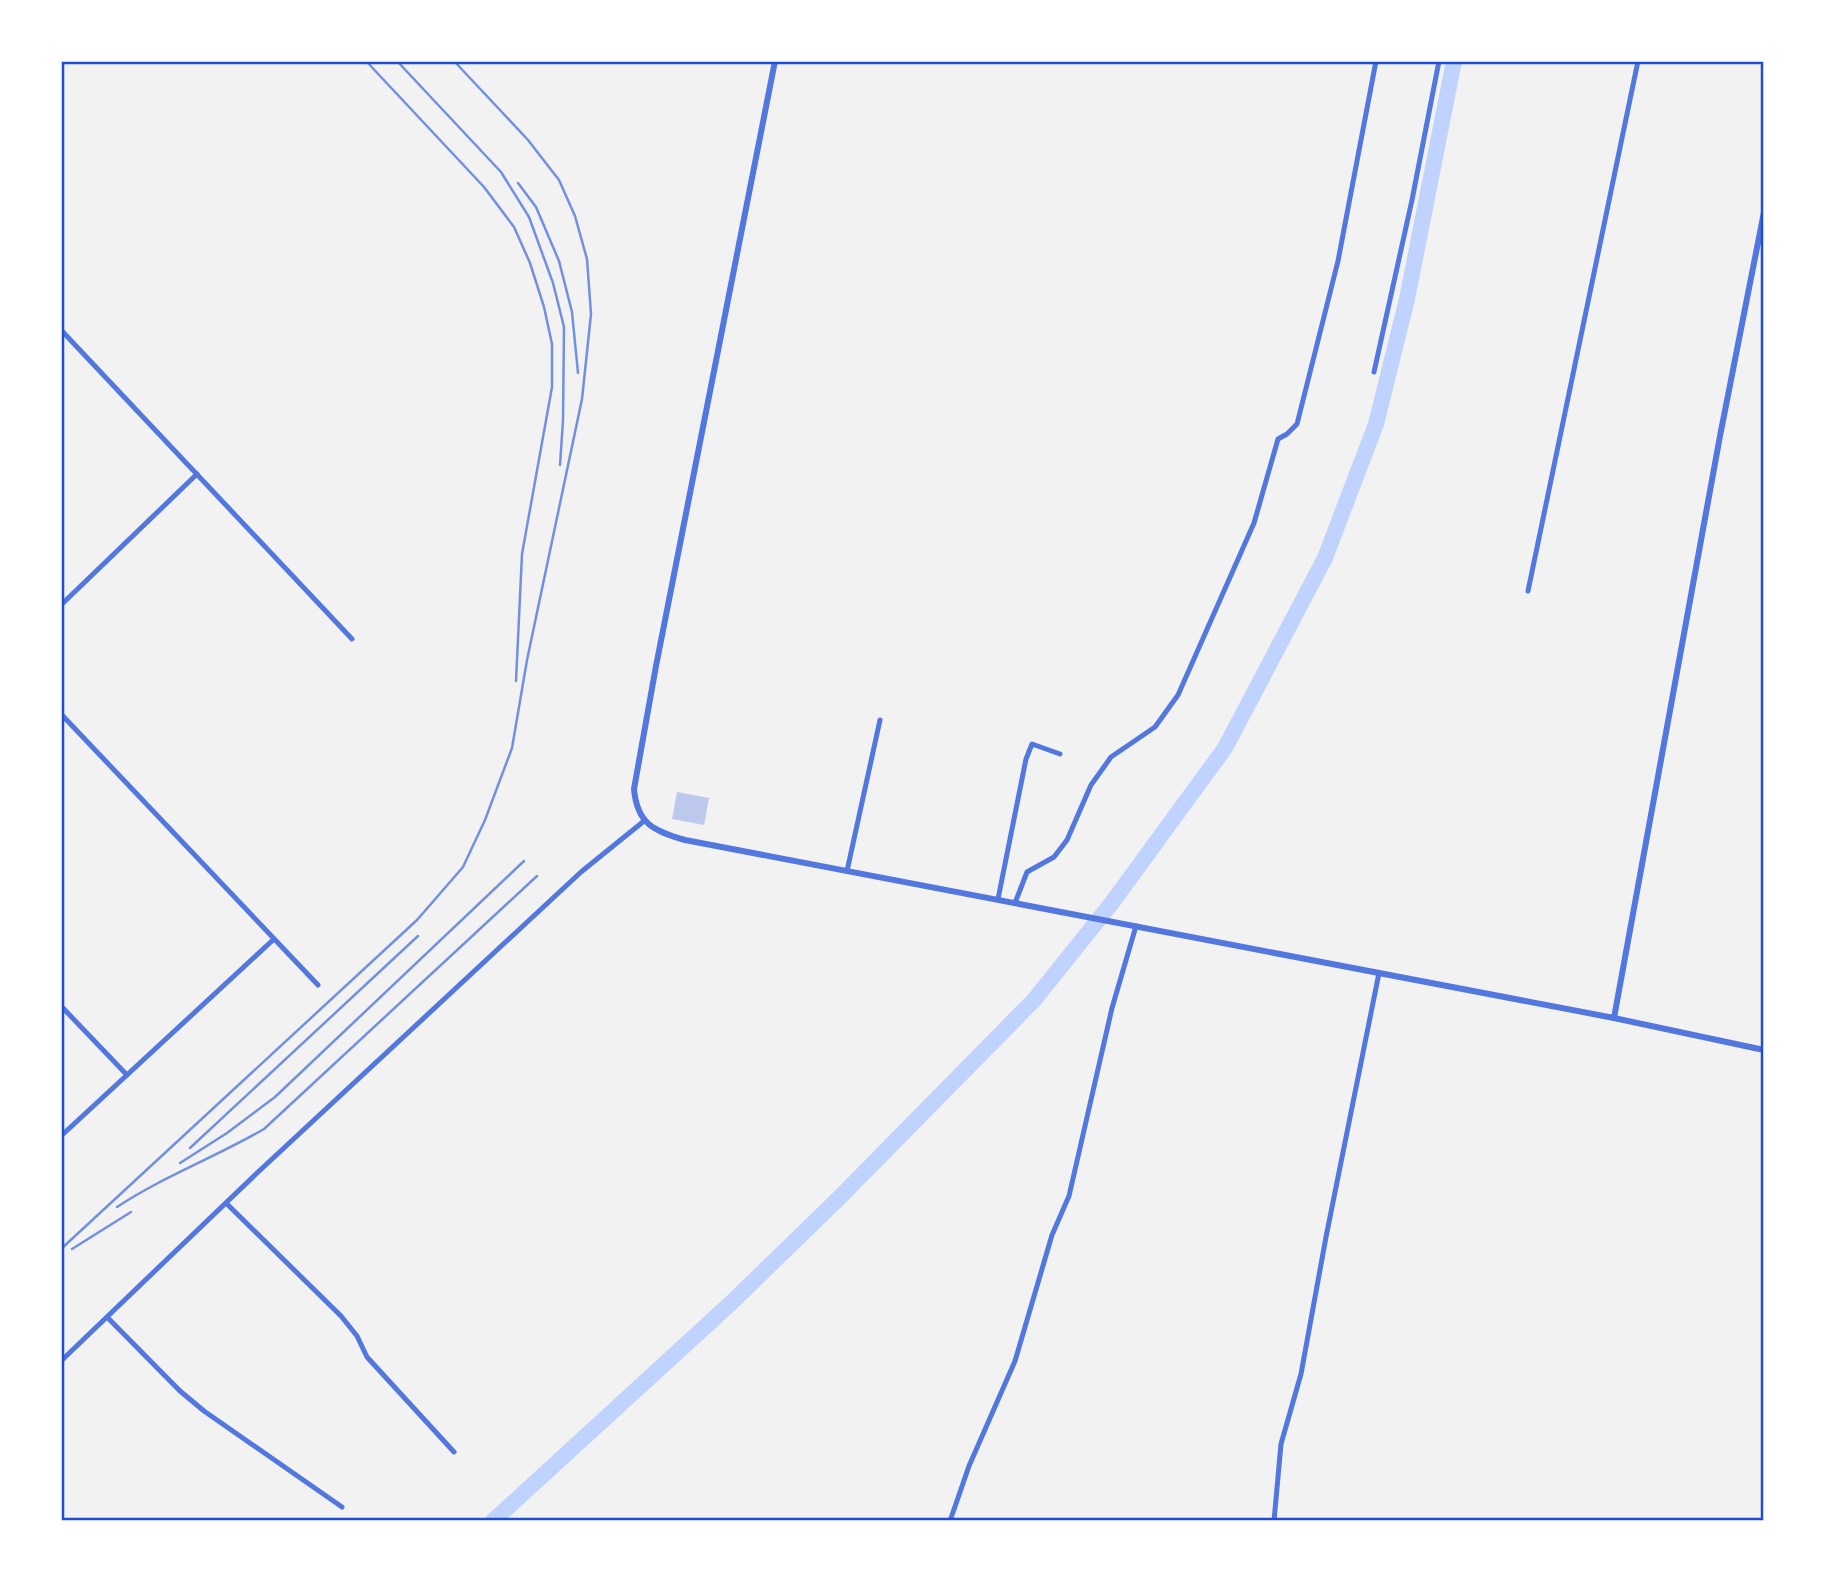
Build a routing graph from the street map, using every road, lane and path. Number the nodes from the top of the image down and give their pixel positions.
1 (775, 61) edge
2 (1376, 61) edge
3 (1439, 61) edge
4 (1638, 61) edge
5 (1764, 212) edge
6 (61, 330) edge
7 (1374, 372) dead end
8 (197, 474) junction
9 (1528, 591) dead end
10 (61, 605) edge
11 (352, 639) dead end
12 (61, 714) edge
13 (880, 720) dead end
14 (1060, 754) dead end
15 (644, 821) junction
16 (847, 870) junction
17 (998, 899) junction
18 (1015, 903) junction
19 (1136, 926) junction
20 (274, 939) junction
21 (1379, 973) junction
22 (318, 985) dead end
23 (61, 1006) edge
24 (1614, 1018) junction
25 (1764, 1050) edge
26 (127, 1075) junction
27 (61, 1136) edge
28 (226, 1203) junction
29 (107, 1317) junction
30 (61, 1361) edge
31 (454, 1452) dead end
32 (342, 1507) dead end
33 (950, 1521) edge
34 (1274, 1521) edge

1 - 15 street
2 - 18 street
3 - 7 street
4 - 9 street
5 - 24 street
6 - 8 street
8 - 10 street
8 - 11 street
12 - 20 street
13 - 16 street
14 - 17 street
15 - 16 street
15 - 28 street
16 - 17 street
17 - 18 street
18 - 19 street
19 - 21 street
19 - 33 street
20 - 22 street
20 - 26 street
21 - 24 street
21 - 34 street
23 - 26 street
24 - 25 street
26 - 27 street
28 - 29 street
28 - 31 street
29 - 30 street
29 - 32 street

